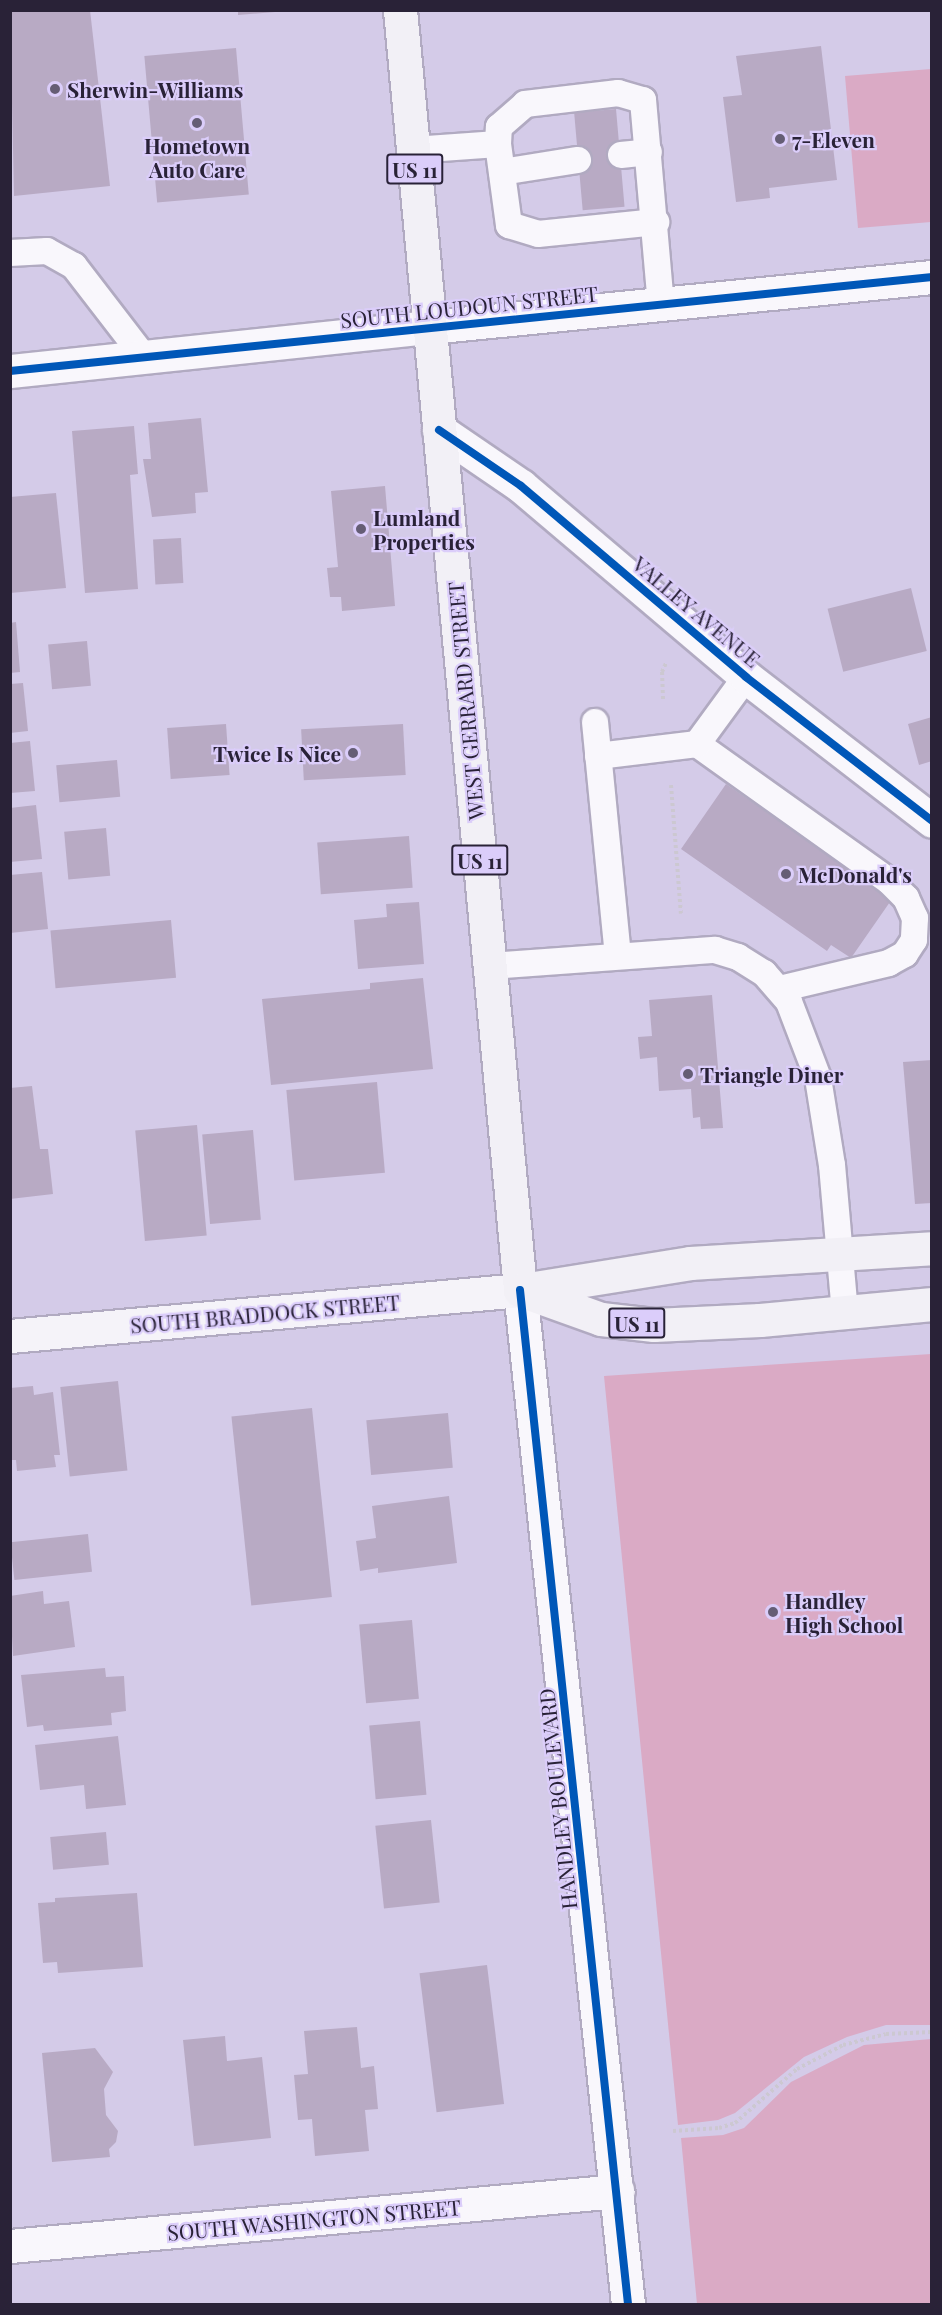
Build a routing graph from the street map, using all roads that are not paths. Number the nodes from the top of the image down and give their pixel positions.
1 (400, 10) edge
2 (498, 144) junction
3 (413, 150) junction
4 (649, 152) junction
5 (621, 155) dead end
6 (578, 160) dead end
7 (502, 172) junction
8 (656, 222) junction
9 (10, 253) edge
10 (932, 277) edge
11 (661, 304) junction
12 (430, 327) junction
13 (144, 357) junction
14 (10, 371) edge
15 (439, 430) junction
16 (746, 677) junction
17 (595, 722) dead end
18 (697, 744) junction
19 (598, 756) junction
20 (932, 821) edge
21 (618, 956) junction
22 (490, 966) junction
23 (780, 989) junction
24 (932, 1248) edge
25 (841, 1251) junction
26 (520, 1290) junction
27 (932, 1304) edge
28 (845, 1313) junction
29 (10, 1336) edge
30 (618, 2191) junction
31 (10, 2246) edge
32 (628, 2304) edge

1 - 3 main road, US 11
2 - 3 lane
2 - 4 lane
2 - 7 lane
3 - 12 main road, US 11
4 - 5 lane
4 - 8 lane
6 - 7 lane
7 - 8 lane
8 - 11 lane
9 - 13 lane
10 - 11 street, SOUTH LOUDOUN STREET
11 - 12 street, SOUTH LOUDOUN STREET
12 - 13 street, SOUTH LOUDOUN STREET
12 - 15 main road, WEST GERRARD STREET / US 11
13 - 14 street, SOUTH LOUDOUN STREET
15 - 16 street, VALLEY AVENUE
15 - 22 main road, WEST GERRARD STREET / US 11
16 - 18 lane
16 - 20 street, VALLEY AVENUE
17 - 19 lane
18 - 19 lane
18 - 23 lane
19 - 21 lane
21 - 22 lane
21 - 23 lane
22 - 26 main road, WEST GERRARD STREET / US 11
23 - 25 lane
24 - 25 main road, SOUTH BRADDOCK STREET / US 11
25 - 26 main road, SOUTH BRADDOCK STREET / US 11
25 - 28 lane
26 - 28 main road, SOUTH BRADDOCK STREET / US 11
26 - 29 main road, SOUTH BRADDOCK STREET
26 - 30 street, HANDLEY BOULEVARD
27 - 28 main road, SOUTH BRADDOCK STREET / US 11
30 - 31 street, SOUTH WASHINGTON STREET
30 - 32 street, HANDLEY BOULEVARD

